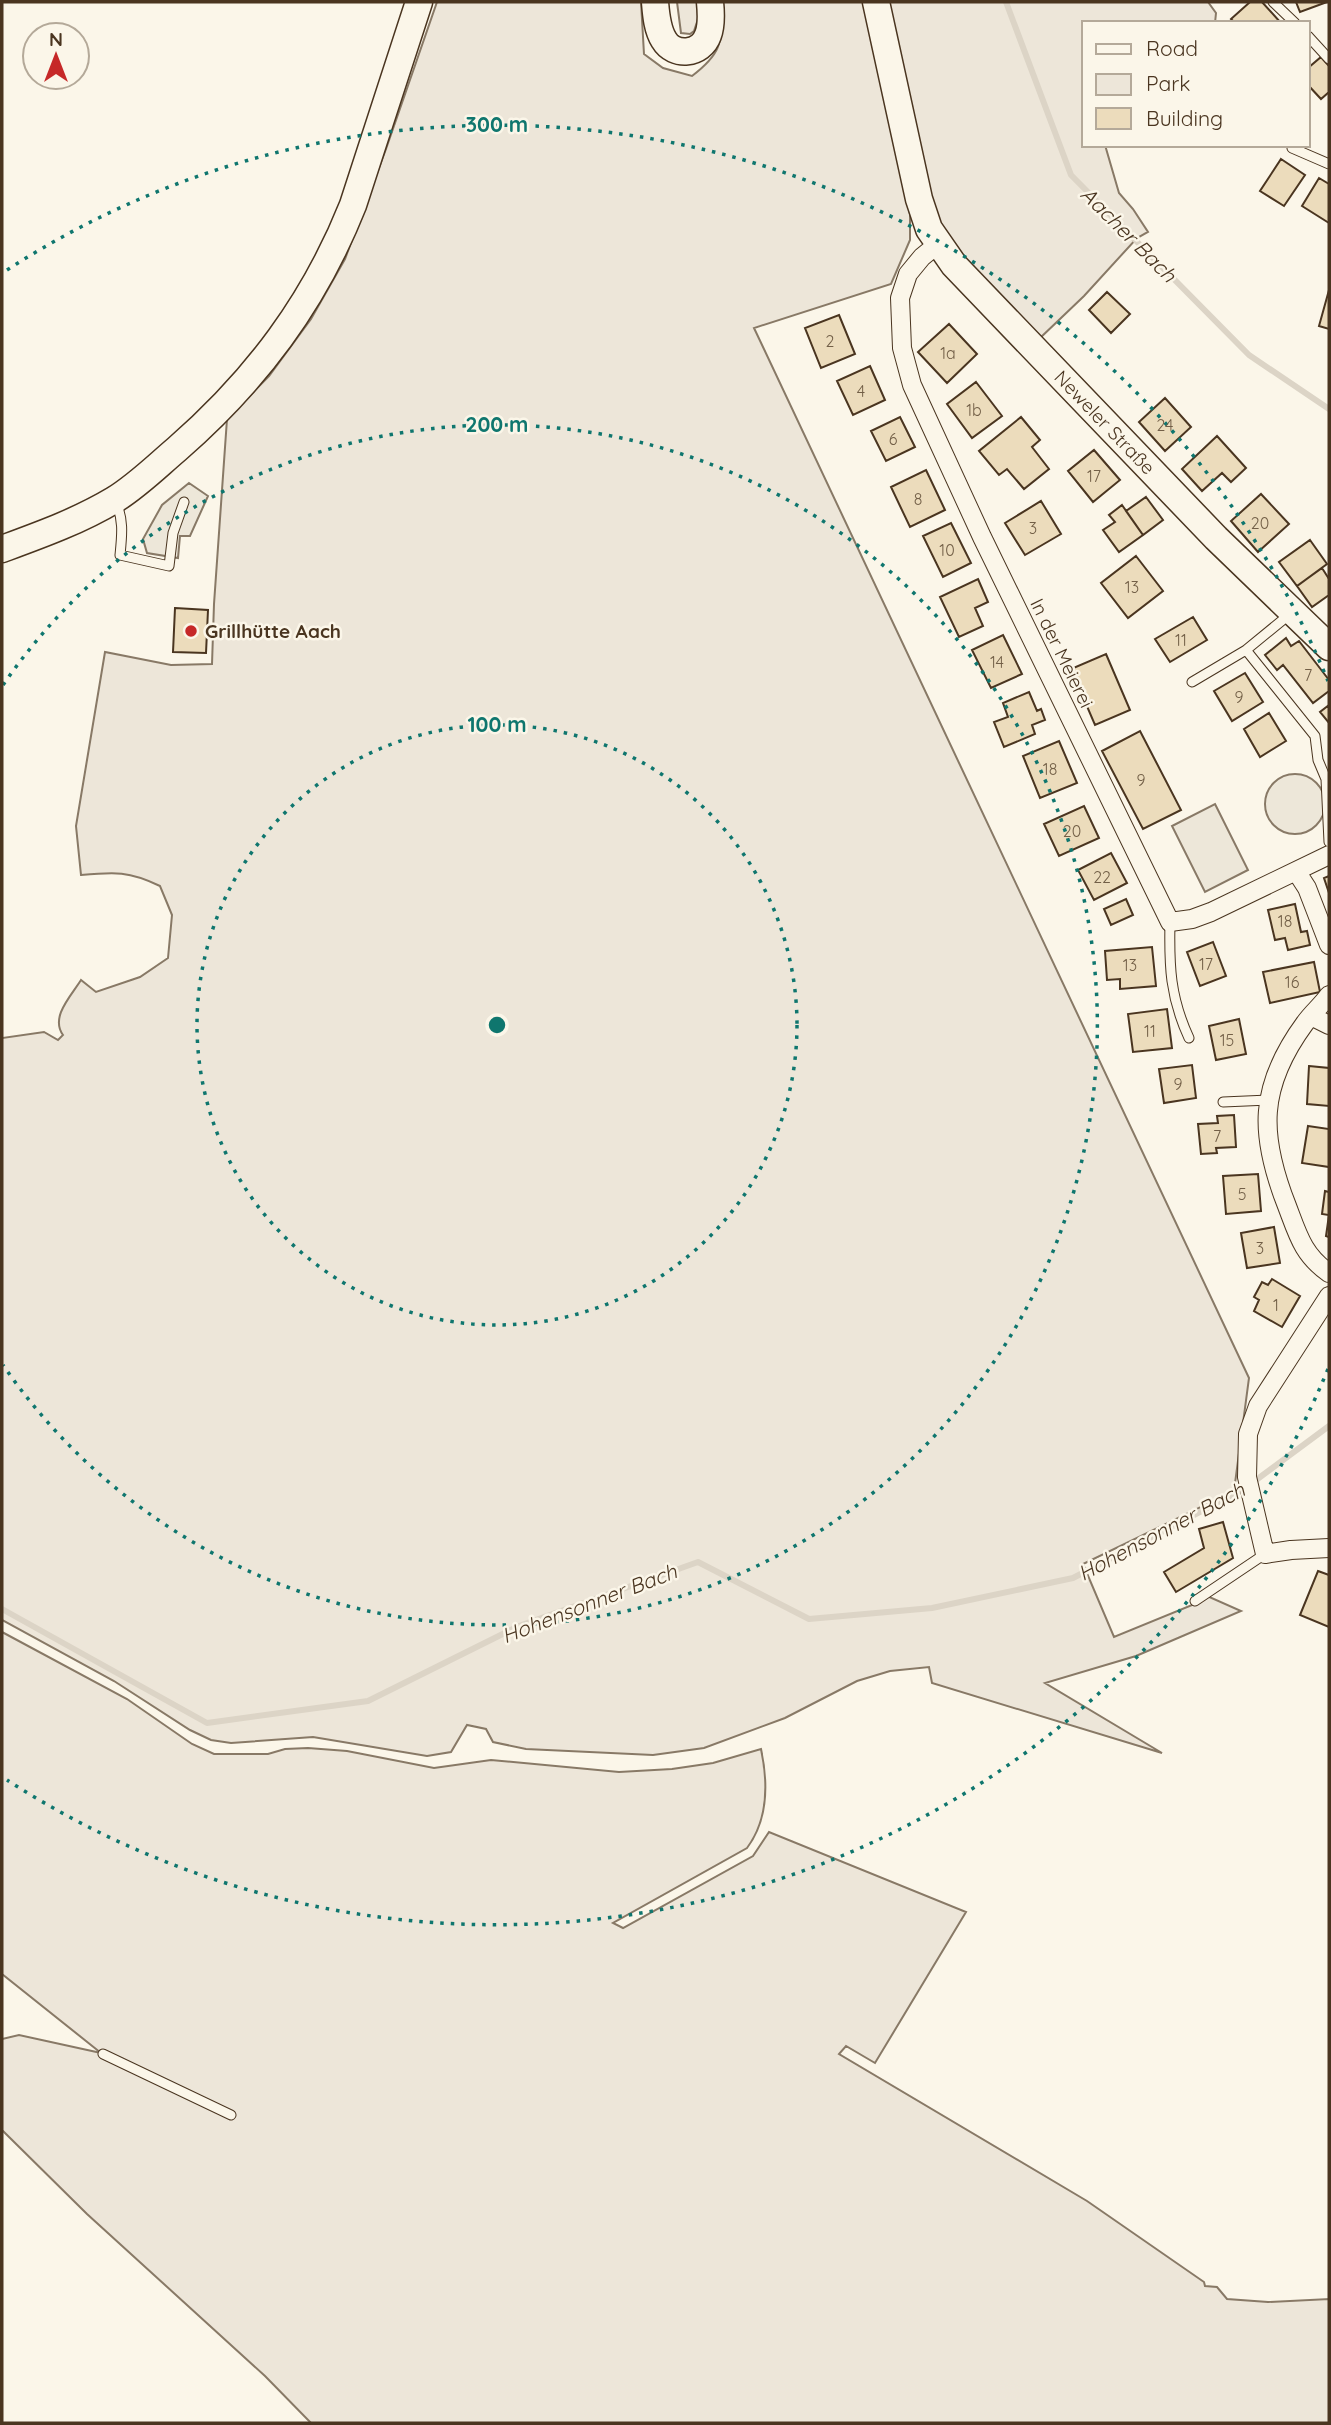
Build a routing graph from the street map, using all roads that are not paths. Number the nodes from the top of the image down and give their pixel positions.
1 (419, 2) edge
2 (655, 2) edge
3 (710, 2) edge
4 (876, 2) edge
5 (1273, 2) edge
6 (1293, 21) edge
7 (1310, 38) edge
8 (1329, 59) edge
9 (1292, 148) dead end
10 (1329, 164) edge
11 (938, 244) junction
12 (115, 499) junction
13 (184, 502) dead end
14 (2, 549) edge
15 (1292, 613) junction
16 (1329, 647) edge
17 (1246, 650) junction
18 (1192, 682) dead end
19 (1329, 842) edge
20 (1329, 855) edge
21 (1296, 871) junction
22 (1170, 922) junction
23 (1329, 945) edge
24 (1329, 995) edge
25 (1311, 1016) junction
26 (1329, 1026) edge
27 (1189, 1038) dead end
28 (1269, 1100) junction
29 (1223, 1102) dead end
30 (1329, 1273) edge
31 (1329, 1296) edge
32 (1329, 1548) edge
33 (1265, 1555) junction
34 (1195, 1601) dead end
35 (103, 2054) dead end
36 (231, 2115) dead end

1 - 12 main road
2 - 3 main road
4 - 11 main road, Neweler Straße
5 - 6 lane
7 - 8 lane
9 - 10 lane
11 - 15 main road, Neweler Straße
11 - 22 street, In der Meierei
12 - 13 lane
12 - 14 main road
15 - 16 main road, Neweler Straße
15 - 17 lane
17 - 18 lane
17 - 19 lane
20 - 21 street
21 - 22 street
21 - 23 street
22 - 27 lane
24 - 25 street
25 - 26 street
25 - 28 street
28 - 29 lane
28 - 30 street
31 - 33 street
32 - 33 street
33 - 34 lane
35 - 36 lane

